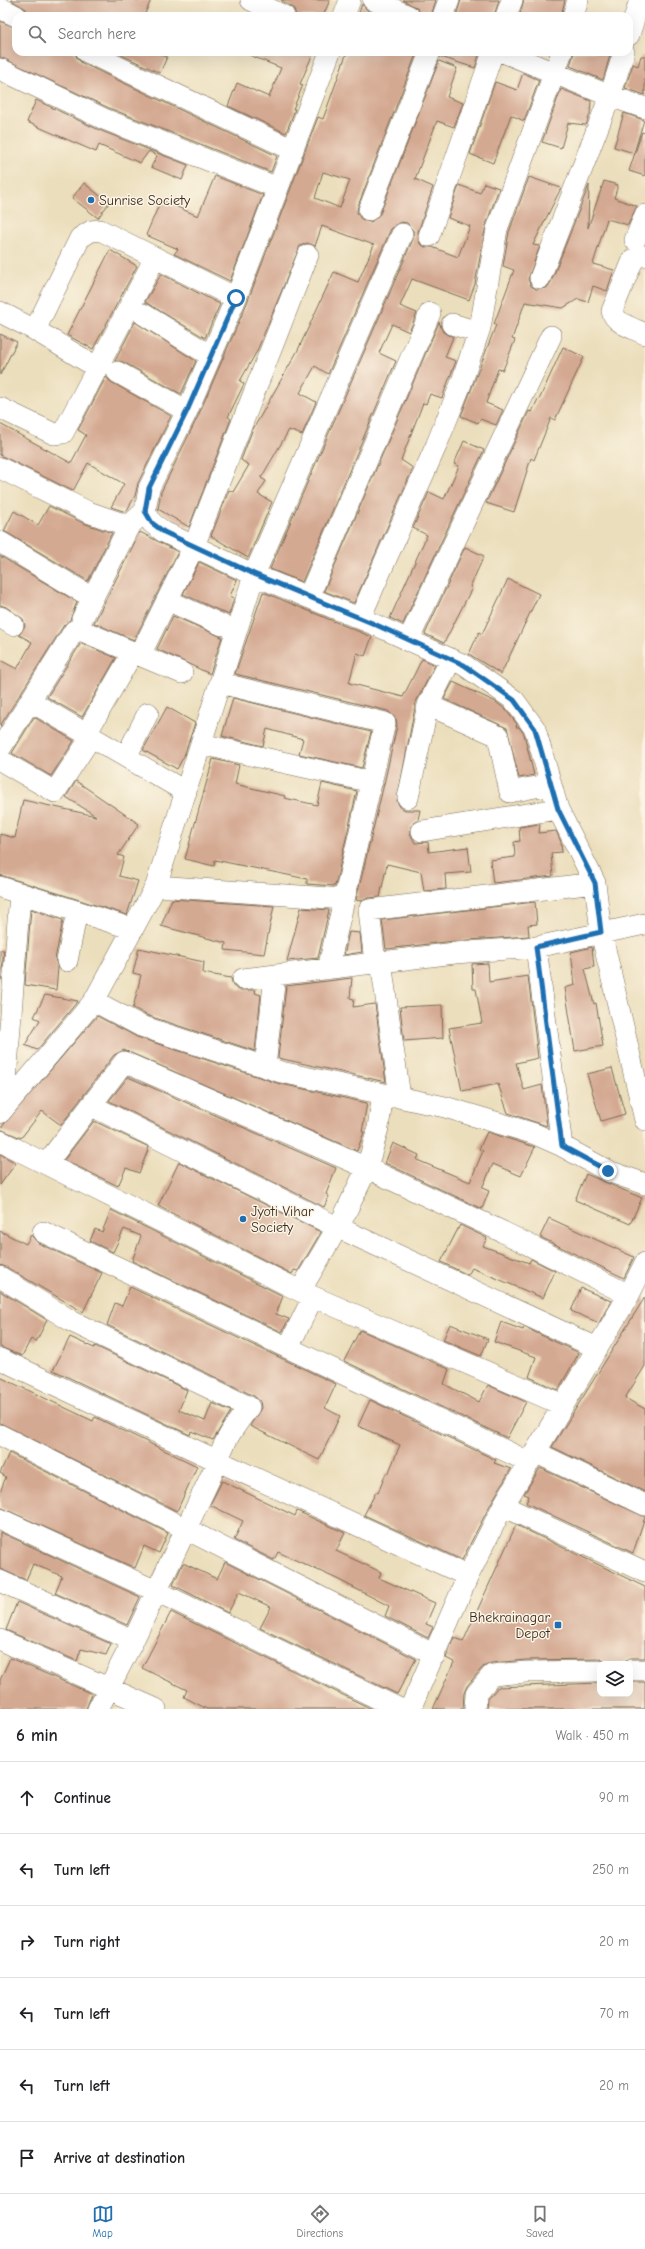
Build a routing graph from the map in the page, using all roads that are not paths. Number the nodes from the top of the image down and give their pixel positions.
1 (251, 0) edge
2 (350, 0) edge
3 (373, 0) edge
4 (449, 0) edge
5 (512, 0) edge
6 (578, 0) edge
7 (640, 0) edge
8 (0, 8) edge
9 (276, 12) edge
10 (346, 12) edge
11 (400, 12) edge
12 (444, 12) edge
13 (508, 12) edge
14 (574, 12) edge
15 (12, 14) edge
16 (633, 22) edge
17 (95, 56) edge
18 (328, 56) edge
19 (428, 56) edge
20 (492, 56) edge
21 (513, 56) edge
22 (561, 56) edge
23 (623, 56) edge
24 (0, 69) edge
25 (556, 73) junction
26 (610, 96) junction
27 (645, 108) edge
28 (293, 150) junction
29 (278, 188) junction
30 (369, 210) dead end
31 (645, 215) edge
32 (402, 234) dead end
33 (429, 236) dead end
34 (640, 248) edge
35 (308, 255) dead end
36 (155, 258) junction
37 (540, 278) dead end
38 (236, 298) junction
39 (0, 312) edge
40 (430, 313) dead end
41 (143, 314) dead end
42 (452, 324) dead end
43 (35, 330) junction
44 (478, 332) junction
45 (645, 334) edge
46 (551, 336) dead end
47 (211, 356) junction
48 (108, 370) junction
49 (0, 408) edge
50 (187, 411) junction
51 (0, 468) edge
52 (145, 511) junction
53 (129, 526) junction
54 (0, 542) edge
55 (194, 546) junction
56 (254, 574) junction
57 (80, 591) dead end
58 (309, 596) junction
59 (167, 600) junction
60 (360, 618) junction
61 (82, 619) dead end
62 (222, 625) dead end
63 (408, 641) junction
64 (137, 653) junction
65 (451, 659) junction
66 (182, 673) dead end
67 (220, 683) junction
68 (30, 701) junction
69 (428, 705) junction
70 (148, 713) dead end
71 (88, 735) junction
72 (201, 744) junction
73 (0, 749) edge
74 (126, 758) junction
75 (0, 760) edge
76 (372, 782) junction
77 (551, 784) junction
78 (186, 792) junction
79 (408, 798) dead end
80 (558, 809) junction
81 (422, 831) dead end
82 (595, 883) junction
83 (156, 886) junction
84 (0, 887) edge
85 (20, 893) junction
86 (344, 899) junction
87 (77, 911) junction
88 (645, 924) edge
89 (133, 929) junction
90 (601, 932) junction
91 (536, 947) junction
92 (67, 961) dead end
93 (378, 963) junction
94 (328, 968) junction
95 (275, 975) junction
96 (243, 979) dead end
97 (94, 1001) junction
98 (265, 1067) junction
99 (391, 1096) junction
100 (92, 1106) junction
101 (2, 1110) edge
102 (645, 1120) edge
103 (0, 1141) edge
104 (562, 1146) junction
105 (47, 1164) junction
106 (366, 1168) junction
107 (645, 1184) edge
108 (337, 1227) junction
109 (43, 1232) dead end
110 (643, 1272) edge
111 (0, 1277) edge
112 (307, 1294) junction
113 (629, 1295) junction
114 (288, 1348) junction
115 (597, 1348) junction
116 (0, 1359) edge
117 (563, 1405) junction
118 (0, 1435) edge
119 (532, 1457) junction
120 (218, 1461) junction
121 (645, 1505) edge
122 (503, 1506) junction
123 (0, 1519) edge
124 (185, 1527) junction
125 (645, 1572) edge
126 (468, 1576) junction
127 (0, 1581) edge
128 (156, 1591) junction
129 (0, 1640) edge
130 (133, 1641) junction
131 (435, 1655) junction
132 (633, 1670) edge
133 (645, 1670) edge
134 (597, 1671) edge
135 (107, 1689) junction
136 (98, 1709) edge
137 (156, 1709) edge
138 (400, 1709) edge
139 (410, 1709) edge
140 (475, 1709) edge

1 - 9 street
2 - 10 street
3 - 11 street
4 - 12 street
5 - 13 street
6 - 14 street
7 - 16 street
8 - 15 street
17 - 28 street
18 - 28 street
19 - 30 street
20 - 33 street
21 - 25 street
22 - 25 street
23 - 26 street
24 - 29 street
25 - 26 street
25 - 44 street
26 - 27 street
26 - 37 street
28 - 29 street
29 - 38 street
31 - 34 street
32 - 56 street
34 - 45 street
35 - 55 street
36 - 38 street
36 - 43 street
36 - 48 street
38 - 47 street
39 - 43 street
40 - 58 street
41 - 47 street
42 - 44 street
43 - 48 street
44 - 60 street
46 - 63 street
47 - 50 street
48 - 49 street
48 - 50 street
50 - 52 street
51 - 53 street
52 - 53 street
52 - 55 street
53 - 61 street
54 - 57 street
55 - 56 street
55 - 59 street
56 - 58 street
56 - 67 street
58 - 60 street
59 - 62 street
59 - 64 street
60 - 63 street
63 - 65 street
64 - 66 street
64 - 68 street
64 - 71 street
65 - 69 street
65 - 77 street
67 - 72 street
67 - 76 street
68 - 71 street
68 - 73 street
69 - 77 street
69 - 79 street
70 - 74 street
71 - 74 street
71 - 75 street
72 - 76 street
72 - 78 street
74 - 78 street
76 - 86 street
77 - 80 street
78 - 83 street
80 - 81 street
80 - 82 street
82 - 90 street
82 - 93 street
83 - 86 street
83 - 89 street
84 - 85 street
85 - 87 street
85 - 101 street
86 - 94 street
87 - 89 street
87 - 92 street
88 - 90 street
89 - 97 street
90 - 91 street
90 - 102 street
91 - 93 street
91 - 104 street
93 - 94 street
93 - 99 street
94 - 95 street
95 - 96 street
95 - 98 street
97 - 98 street
97 - 101 street
98 - 99 street
99 - 104 street
99 - 106 street
100 - 105 street
100 - 106 street
100 - 108 street
103 - 105 street
104 - 107 street
105 - 112 street
106 - 108 street
106 - 113 street
108 - 112 street
108 - 115 street
109 - 114 street
110 - 113 street
111 - 120 street
112 - 114 street
112 - 117 street
113 - 115 street
114 - 119 street
115 - 117 street
116 - 120 street
117 - 119 street
118 - 124 street
119 - 121 street
119 - 122 street
120 - 124 street
120 - 126 street
122 - 125 street
122 - 126 street
123 - 128 street
124 - 128 street
124 - 131 street
126 - 131 street
127 - 130 street
128 - 130 street
128 - 138 street
129 - 135 street
130 - 135 street
131 - 139 street
132 - 133 street
134 - 140 street
135 - 136 street
135 - 137 street

